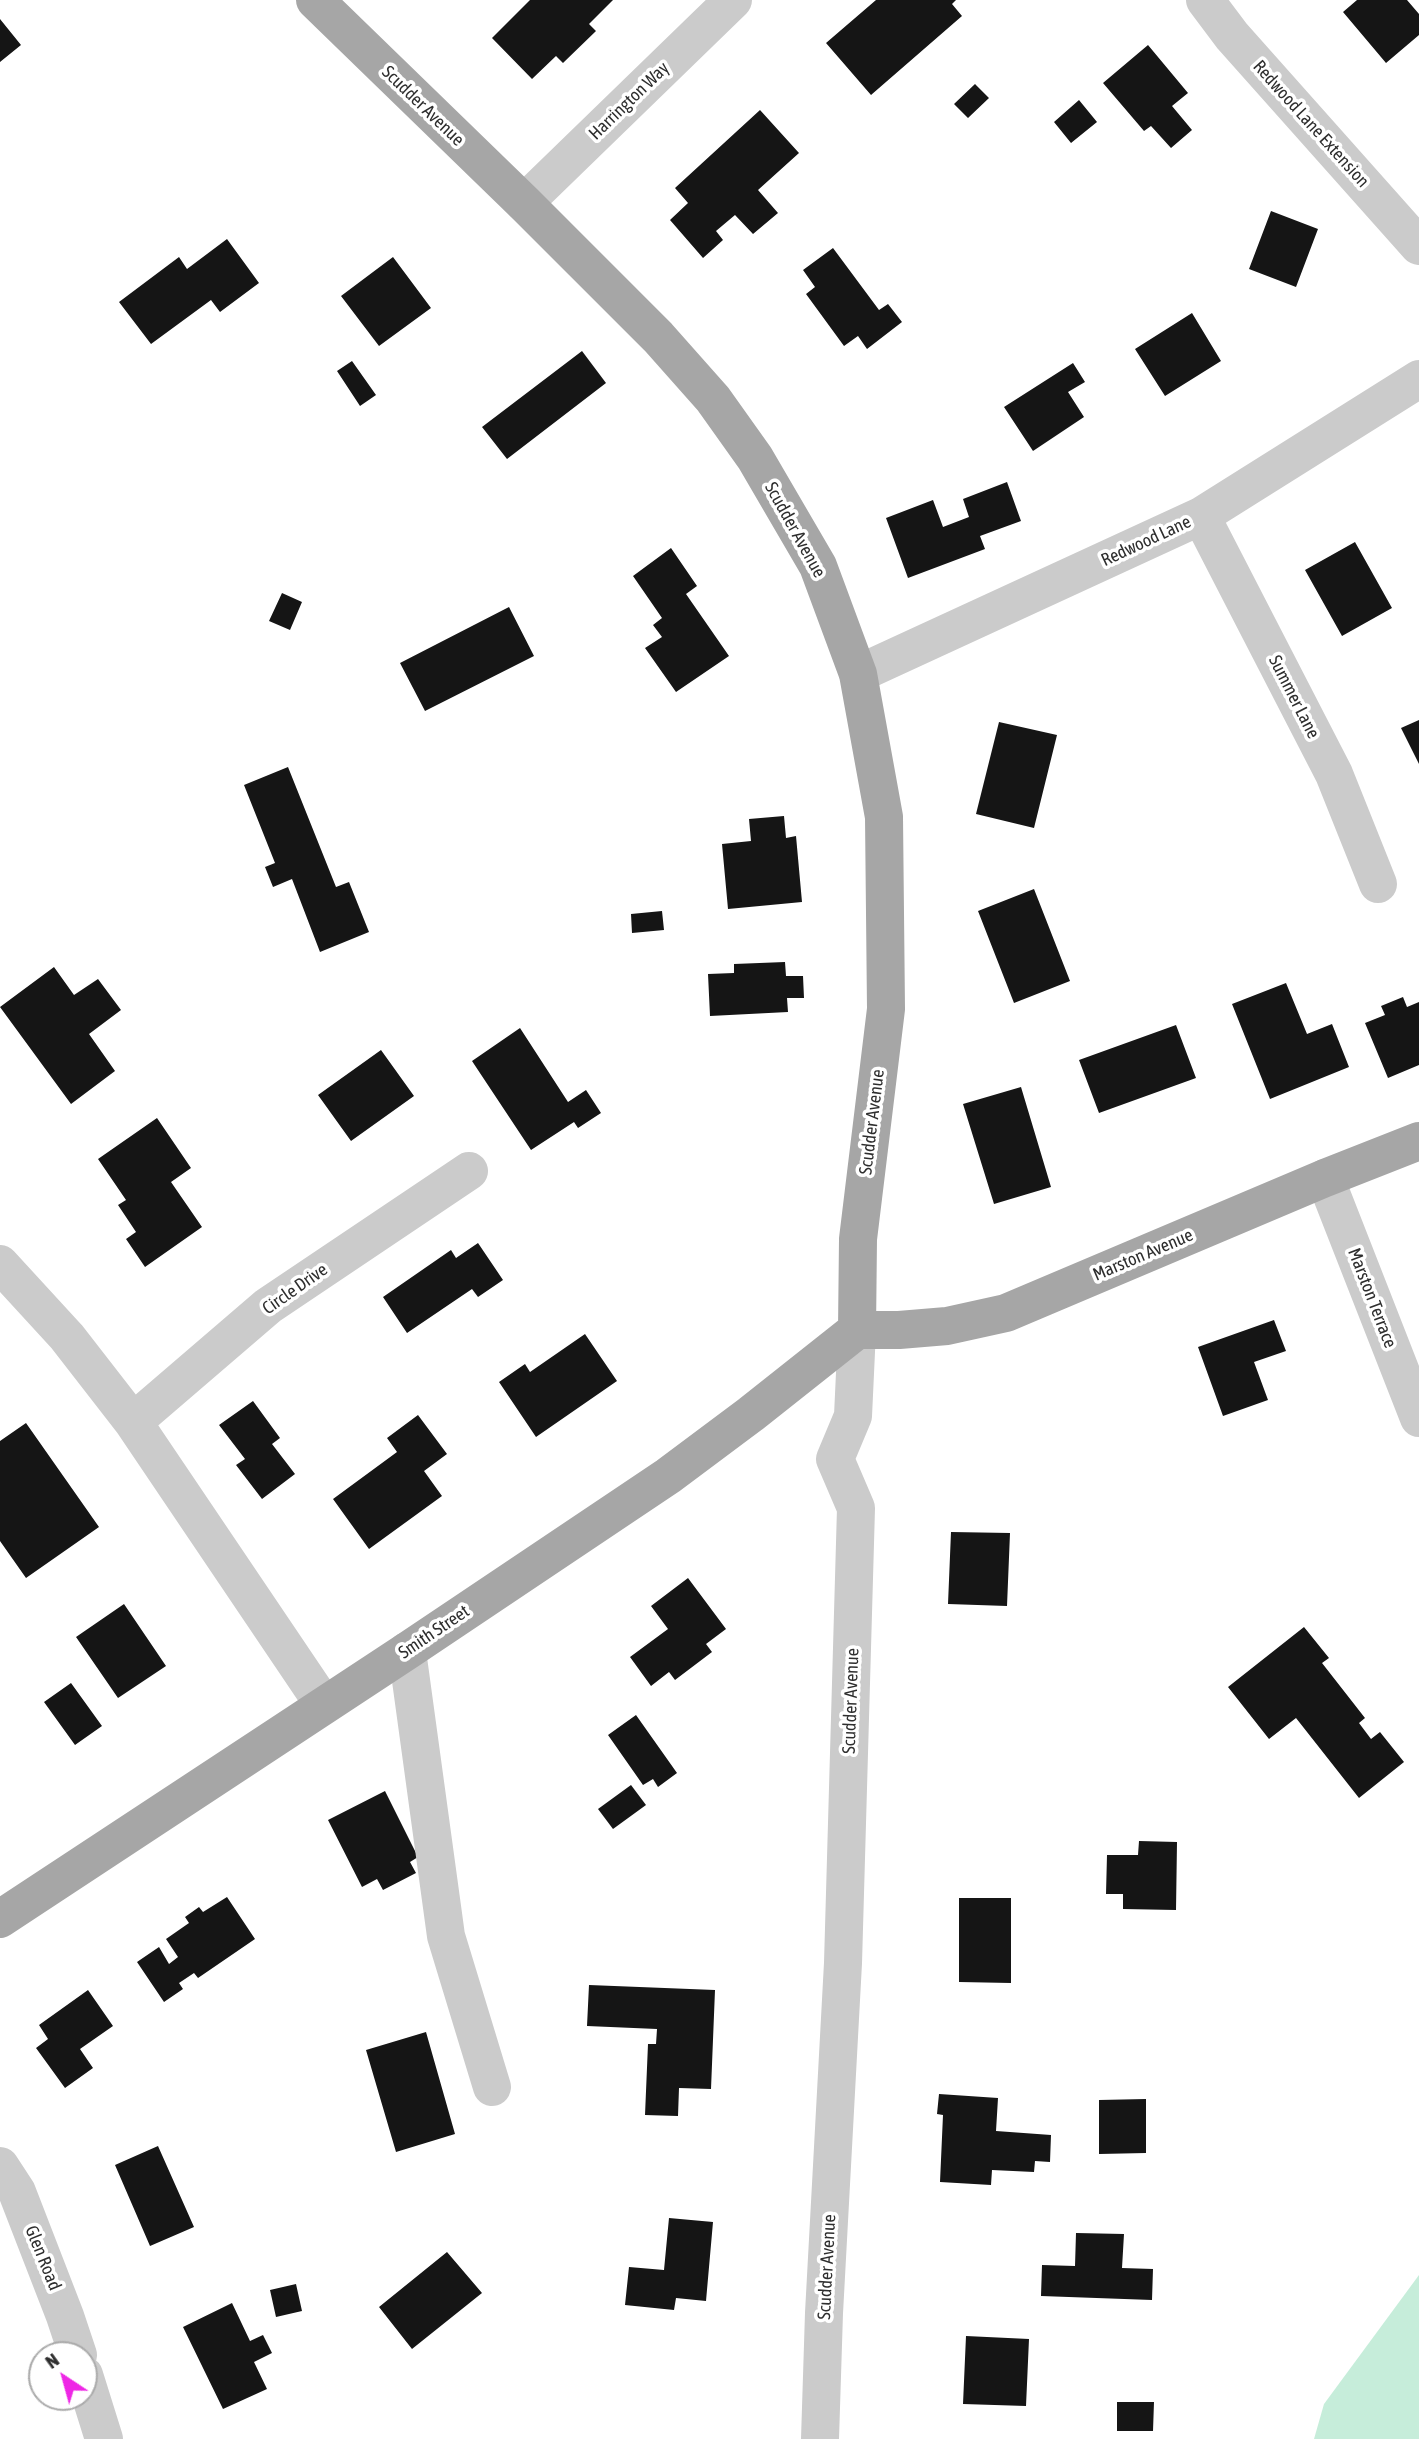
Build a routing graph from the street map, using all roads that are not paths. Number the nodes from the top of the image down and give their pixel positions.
1 (315, 0) edge
2 (733, 0) edge
3 (1205, 0) edge
4 (524, 203) junction
5 (1419, 246) edge
6 (1419, 379) edge
7 (1201, 516) junction
8 (858, 674) junction
9 (1378, 884) dead end
10 (1419, 1141) edge
11 (469, 1171) dead end
12 (1325, 1178) junction
13 (0, 1265) edge
14 (857, 1330) junction
15 (1419, 1418) edge
16 (133, 1422) junction
17 (407, 1651) junction
18 (324, 1705) junction
19 (0, 1919) edge
20 (492, 2087) dead end
21 (0, 2166) edge
22 (73, 2341) edge
23 (95, 2411) edge
24 (104, 2439) edge
25 (820, 2439) edge

1 - 4 main road, Scudder Avenue
2 - 4 street, Harrington Way
3 - 5 street, Redwood Lane Extension
4 - 8 main road, Scudder Avenue
6 - 7 street, Redwood Lane
7 - 8 street, Redwood Lane
7 - 9 street, Summer Lane
8 - 14 main road, Scudder Avenue
10 - 12 main road, Marston Avenue
11 - 16 street, Circle Drive
12 - 14 main road, Marston Avenue
12 - 15 street, Marston Terrace
13 - 16 street
14 - 17 main road, Smith Street
14 - 25 street, Scudder Avenue
16 - 18 street
17 - 18 main road, Smith Street
17 - 20 street
18 - 19 main road, Smith Street
21 - 22 street, Glen Road
23 - 24 street

